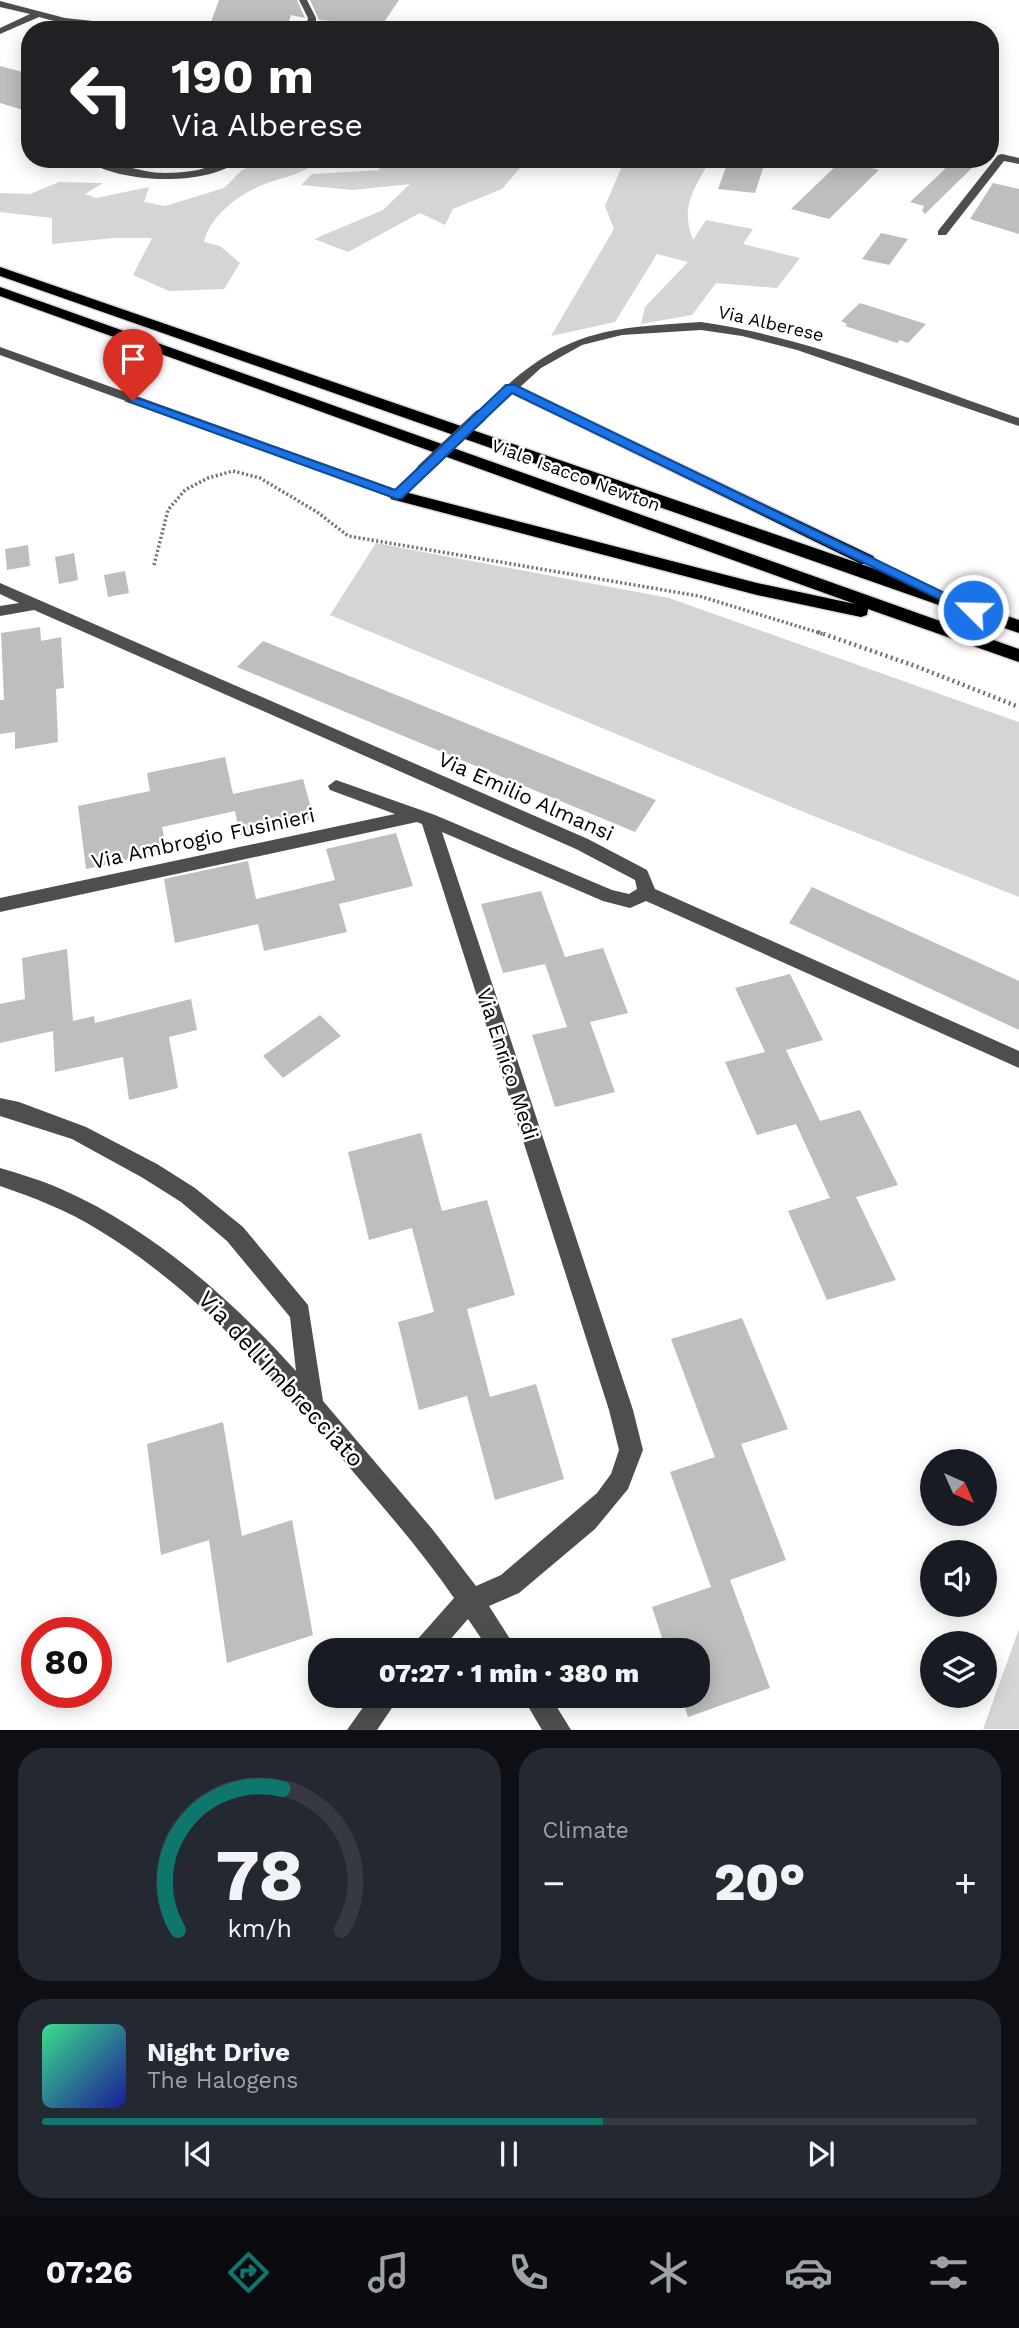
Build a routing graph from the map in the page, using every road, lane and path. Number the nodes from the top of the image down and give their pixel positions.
1 (303, 0) edge
2 (0, 4) edge
3 (36, 15) junction
4 (22, 21) edge
5 (69, 21) edge
6 (312, 21) edge
7 (21, 22) edge
8 (0, 31) edge
9 (999, 160) edge
10 (1019, 161) edge
11 (999, 165) edge
12 (115, 168) edge
13 (215, 168) edge
14 (992, 168) edge
15 (1019, 170) edge
16 (942, 233) dead end
17 (0, 271) edge
18 (0, 291) edge
19 (0, 351) edge
20 (510, 388) junction
21 (1019, 422) edge
22 (397, 495) junction
23 (154, 565) dead end
24 (0, 588) edge
25 (950, 601) junction
26 (38, 604) junction
27 (0, 611) edge
28 (1019, 627) edge
29 (940, 628) junction
30 (1019, 656) edge
31 (1019, 707) edge
32 (336, 786) dead end
33 (422, 818) junction
34 (646, 893) junction
35 (0, 905) edge
36 (1019, 1060) edge
37 (0, 1107) edge
38 (0, 1177) edge
39 (312, 1404) junction
40 (470, 1601) junction
41 (435, 1638) edge
42 (496, 1638) edge
43 (377, 1708) edge
44 (543, 1708) edge
45 (360, 1730) edge
46 (558, 1730) edge

1 - 6 street
2 - 3 street
3 - 4 street
3 - 5 street
7 - 8 street
9 - 10 street
11 - 15 street
12 - 13 street
14 - 16 street
17 - 25 highway, Viale Isacco Newton
18 - 29 highway, Viale Isacco Newton
19 - 22 street
20 - 21 street, Via Alberese
20 - 22 street, Via Alberese, bridge
20 - 25 highway
22 - 29 highway
23 - 31 path
24 - 26 street, Via Emilio Almansi
25 - 28 highway, Viale Isacco Newton
26 - 27 street
26 - 34 street, Via Emilio Almansi
29 - 30 highway, Viale Isacco Newton
32 - 33 street, Via Ambrogio Fusinieri
33 - 34 street
33 - 35 street, Via Ambrogio Fusinieri
33 - 40 street, Via Enrico Medi
34 - 36 street, Via Emilio Almansi
37 - 39 street
38 - 39 street, Via dell'Imbrecciato
39 - 40 street, Via dell'Imbrecciato
40 - 41 street
40 - 42 street, Via dell'Imbrecciato
43 - 45 street
44 - 46 street

